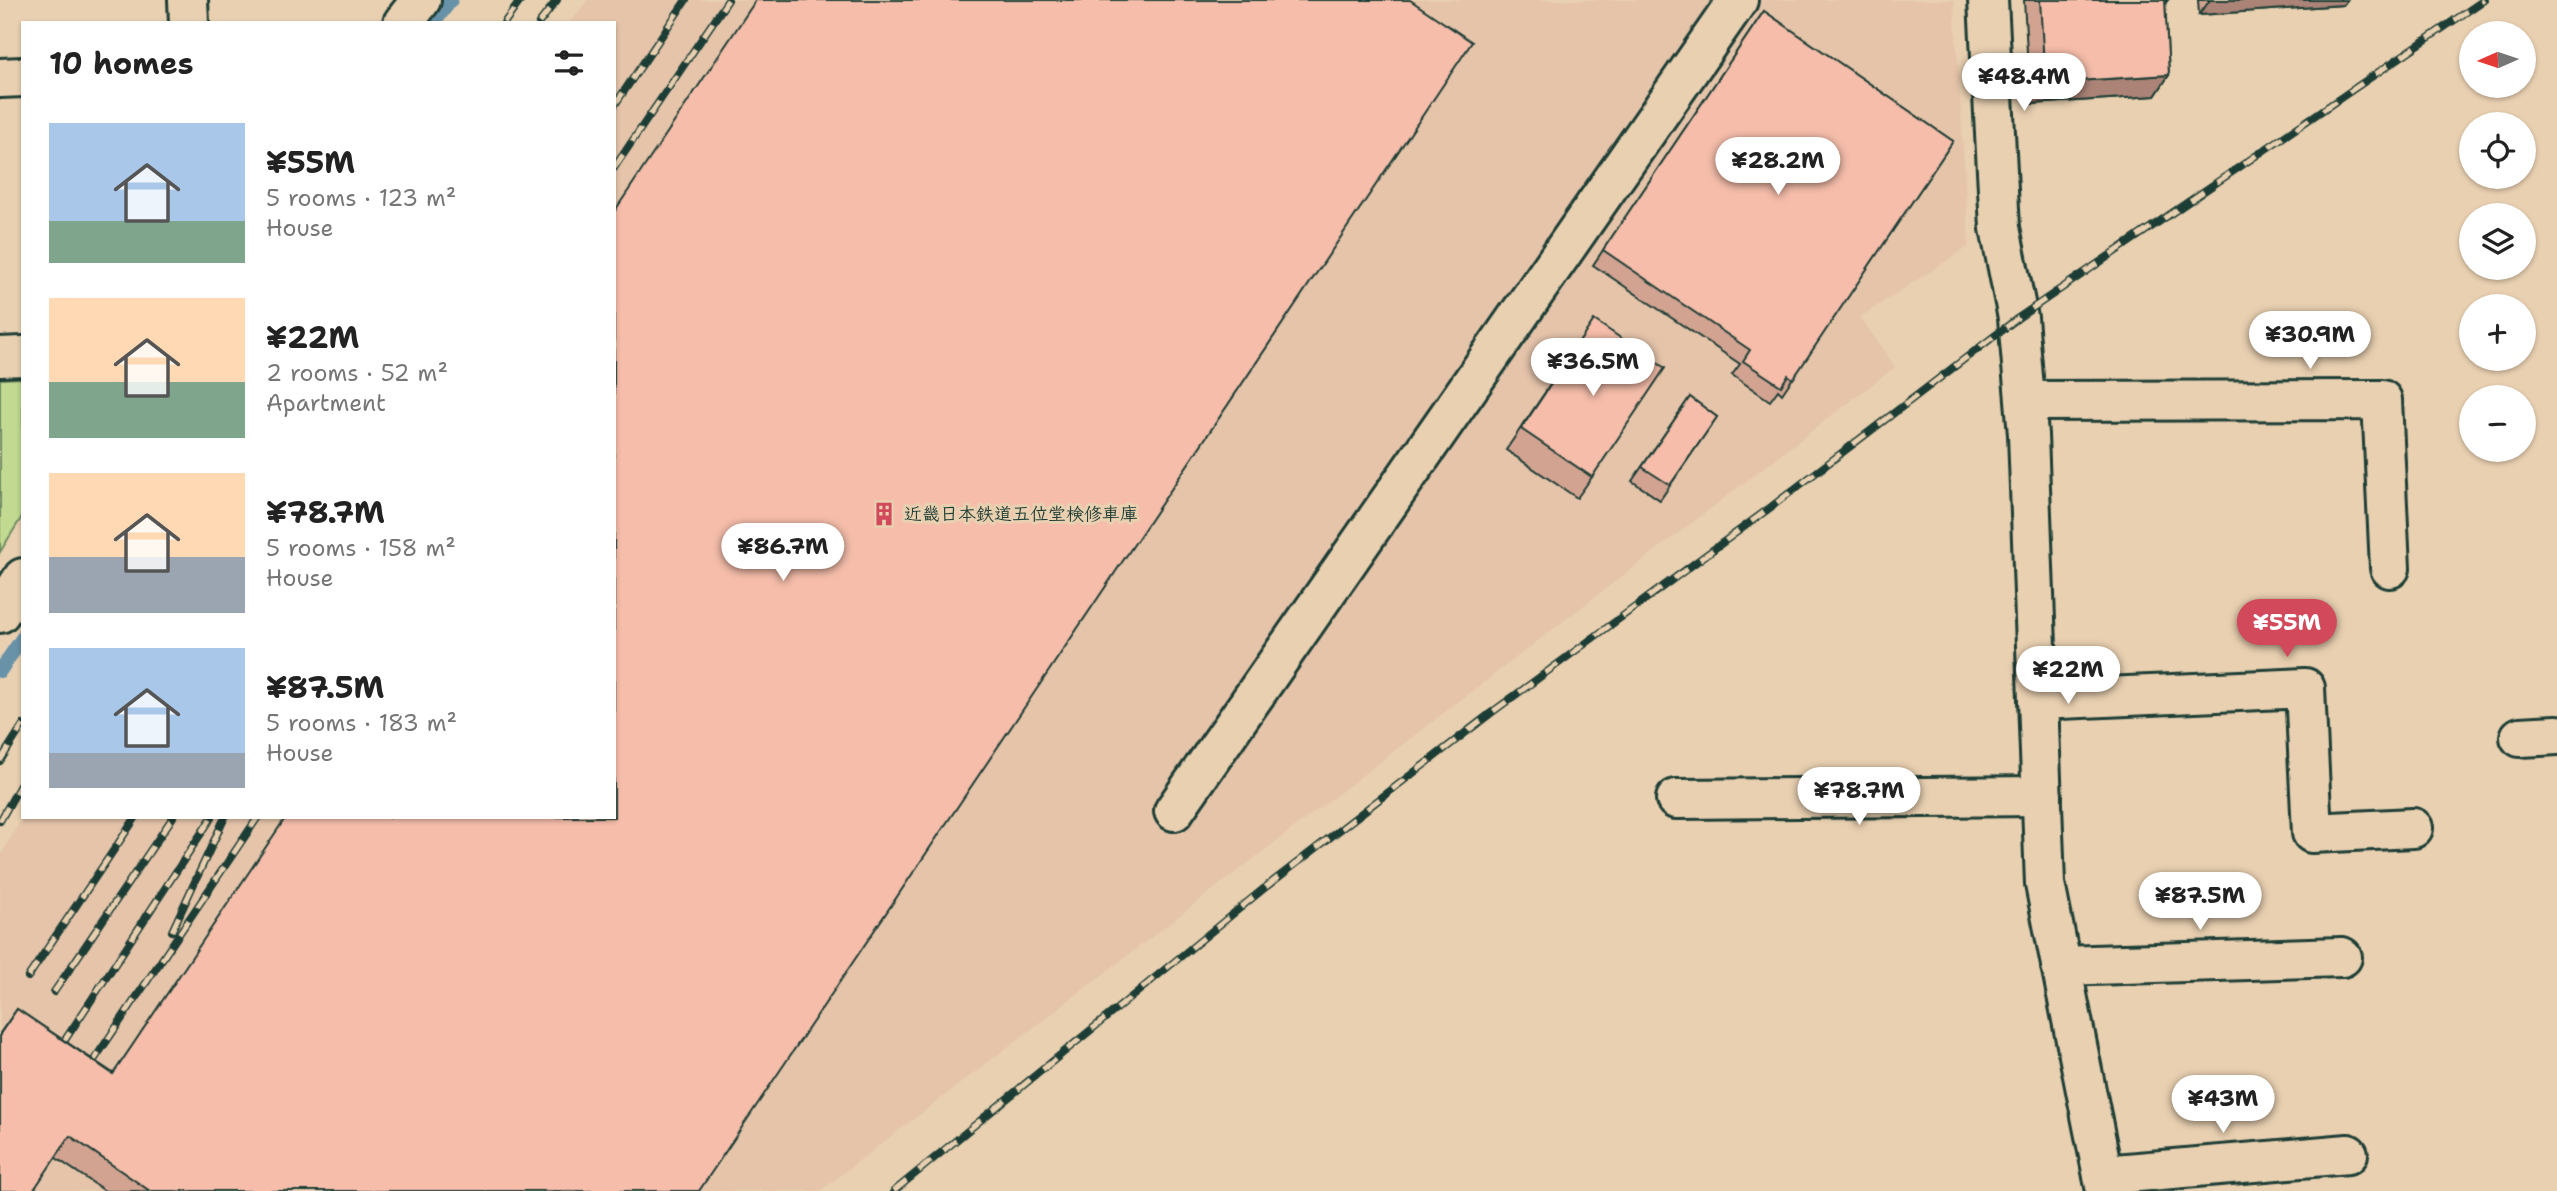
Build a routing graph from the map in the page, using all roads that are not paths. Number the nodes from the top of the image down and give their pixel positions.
1 (188, 0) edge
2 (421, 0) edge
3 (1738, 0) edge
4 (1988, 0) edge
5 (189, 21) edge
6 (405, 21) edge
7 (21, 77) edge
8 (0, 78) edge
9 (21, 356) edge
10 (0, 357) edge
11 (2026, 401) junction
12 (2390, 568) dead end
13 (21, 581) edge
14 (0, 614) edge
15 (2038, 700) junction
16 (2557, 735) edge
17 (2519, 737) dead end
18 (2042, 796) junction
19 (1676, 799) dead end
20 (1174, 811) dead end
21 (2413, 828) dead end
22 (2342, 957) dead end
23 (2061, 966) junction
24 (2348, 1154) dead end
25 (2105, 1183) edge

1 - 5 street
2 - 6 street
3 - 20 street
4 - 11 street
7 - 8 street
9 - 10 street
11 - 12 street
11 - 15 street
13 - 14 street
15 - 18 street
15 - 21 street
16 - 17 street
18 - 19 street
18 - 23 street
22 - 23 street
23 - 25 street
24 - 25 street

